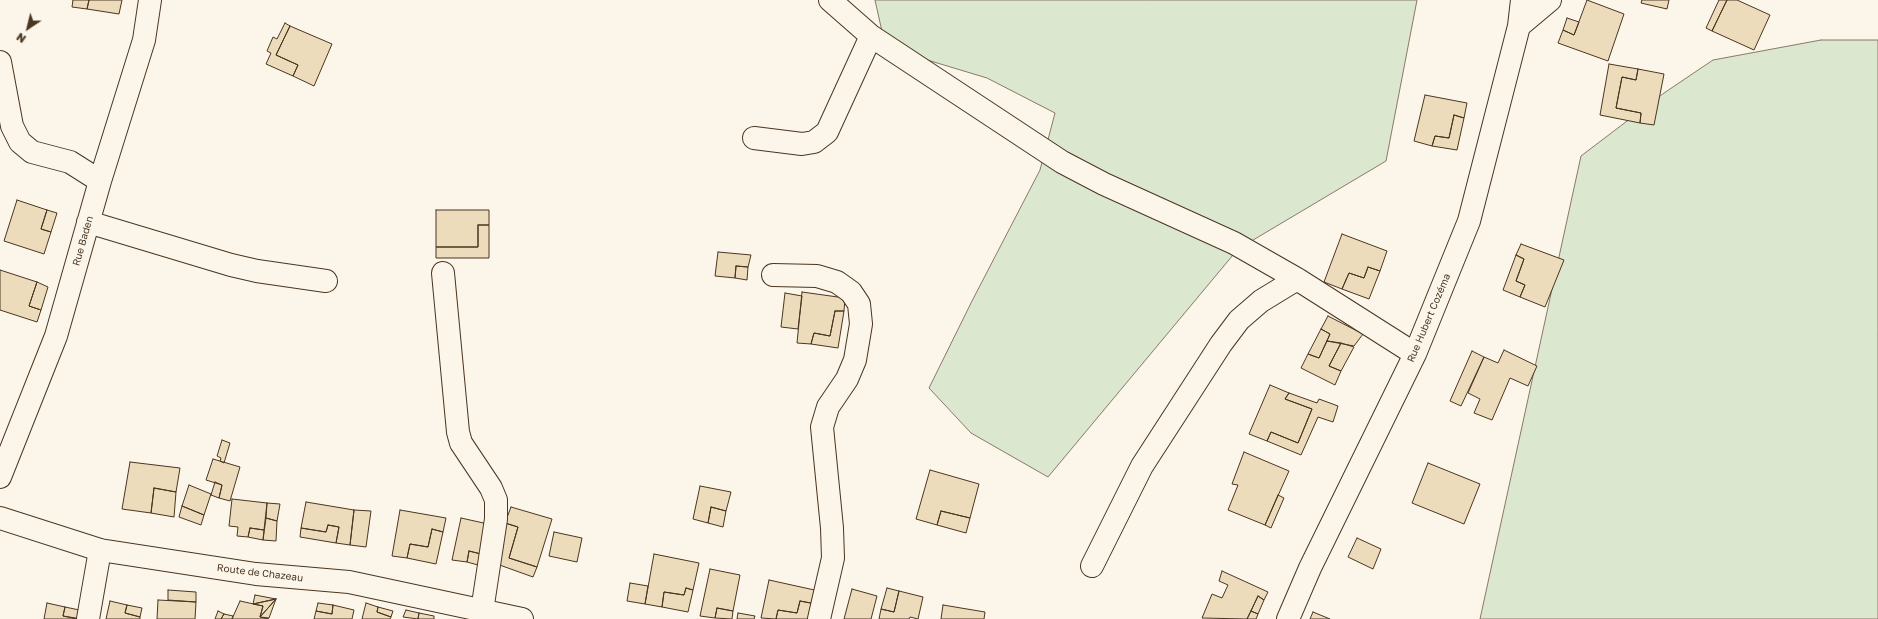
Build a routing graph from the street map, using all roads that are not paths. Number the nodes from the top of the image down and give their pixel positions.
1 (150, 0) edge
2 (830, 0) edge
3 (1522, 0) edge
4 (1550, 0) edge
5 (1519, 26) junction
6 (871, 36) junction
7 (0, 62) edge
8 (754, 138) dead end
9 (100, 181) junction
10 (88, 222) junction
11 (443, 273) dead end
12 (773, 275) dead end
13 (1297, 279) junction
14 (326, 281) dead end
15 (1415, 354) junction
16 (0, 477) edge
17 (0, 518) edge
18 (100, 550) junction
19 (1092, 566) dead end
20 (482, 611) junction
21 (88, 619) edge
22 (522, 619) edge
23 (819, 619) edge
24 (1288, 619) edge

1 - 9 street, Rue Baden
2 - 6 street
3 - 5 street, Rue Hubert Cozéma
4 - 5 street
5 - 15 street, Rue Hubert Cozéma
6 - 8 street
6 - 13 street
7 - 9 street
9 - 10 street, Rue Baden
10 - 14 street
10 - 16 street, Rue Baden
11 - 20 street
12 - 23 street
13 - 15 street
13 - 19 street
15 - 24 street, Rue Hubert Cozéma
17 - 18 street, Route de Chazeau
18 - 20 street, Route de Chazeau
18 - 21 street
20 - 22 street, Route de Chazeau

